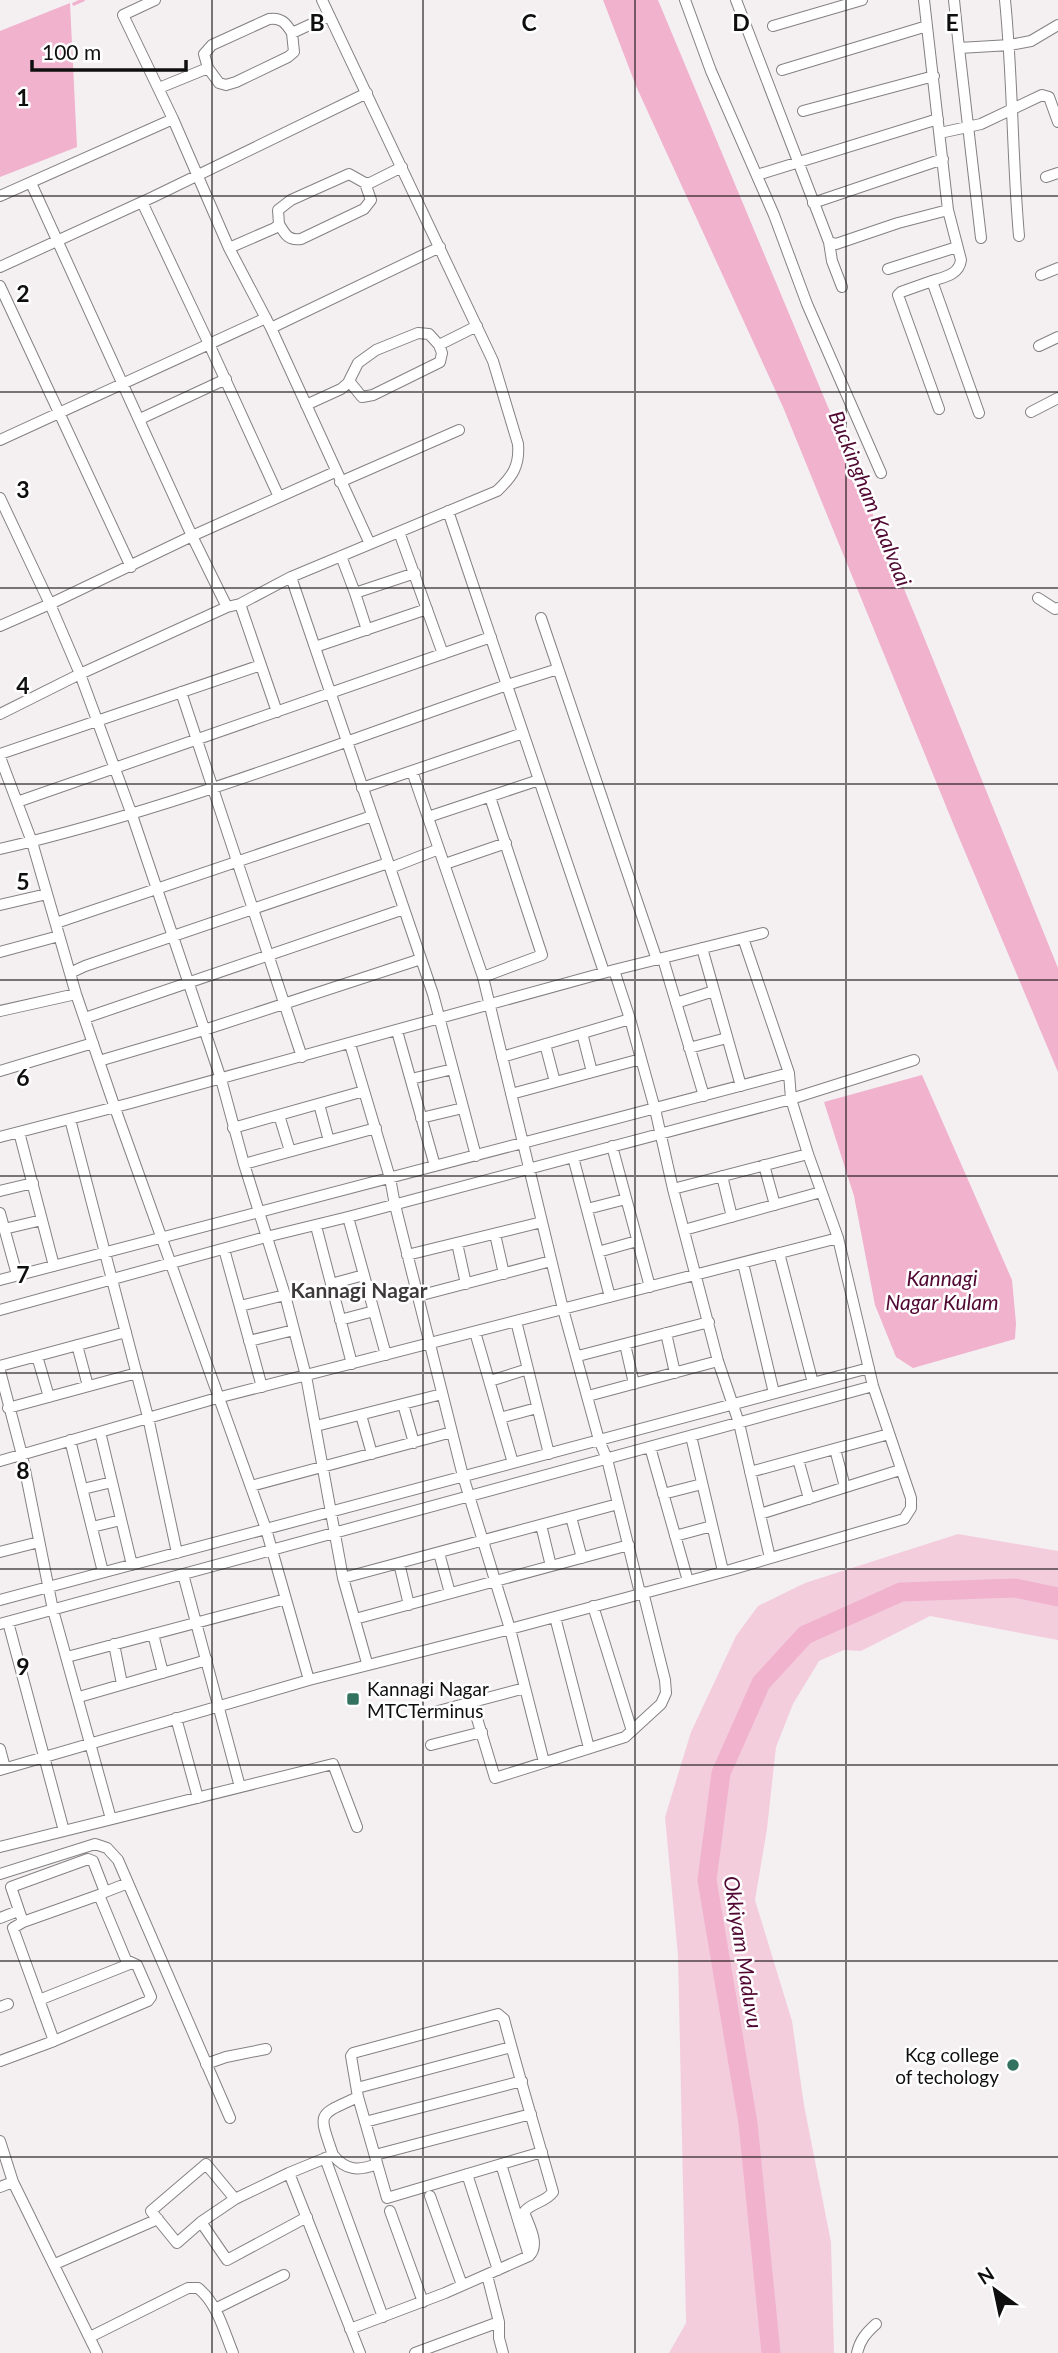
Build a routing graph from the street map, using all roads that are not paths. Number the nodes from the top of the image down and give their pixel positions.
1 (155, 0) edge
2 (322, 0) edge
3 (685, 0) edge
4 (736, 0) edge
5 (862, 0) edge
6 (924, 0) edge
7 (954, 0) edge
8 (1005, 0) edge
9 (329, 16) junction
10 (1058, 25) edge
11 (773, 26) dead end
12 (927, 26) junction
13 (292, 33) junction
14 (1010, 45) junction
15 (959, 48) junction
16 (208, 68) junction
17 (782, 70) dead end
18 (934, 76) junction
19 (159, 89) junction
20 (367, 93) junction
21 (1011, 108) junction
22 (803, 111) dead end
23 (173, 118) junction
24 (938, 119) junction
25 (1058, 122) edge
26 (969, 128) junction
27 (940, 133) junction
28 (943, 159) junction
29 (797, 162) junction
30 (402, 167) junction
31 (1058, 173) edge
32 (197, 175) junction
33 (757, 175) junction
34 (1046, 177) dead end
35 (31, 183) junction
36 (365, 183) junction
37 (0, 196) edge
38 (142, 202) junction
39 (813, 203) junction
40 (948, 210) junction
41 (279, 224) junction
42 (1019, 236) dead end
43 (981, 238) dead end
44 (58, 240) junction
45 (829, 242) junction
46 (440, 247) junction
47 (957, 247) junction
48 (229, 248) junction
49 (0, 267) edge
50 (888, 268) dead end
51 (1058, 268) edge
52 (1041, 275) dead end
53 (932, 281) junction
54 (0, 286) edge
55 (842, 287) dead end
56 (268, 323) junction
57 (477, 326) junction
58 (1058, 337) edge
59 (209, 344) junction
60 (439, 345) junction
61 (1039, 346) dead end
62 (226, 379) junction
63 (349, 381) junction
64 (123, 382) junction
65 (1058, 398) edge
66 (306, 404) junction
67 (939, 408) dead end
68 (59, 412) junction
69 (1031, 412) dead end
70 (979, 413) dead end
71 (140, 419) junction
72 (459, 430) dead end
73 (0, 440) edge
74 (881, 474) dead end
75 (338, 477) junction
76 (279, 497) junction
77 (0, 498) edge
78 (448, 511) junction
79 (400, 532) junction
80 (192, 536) junction
81 (370, 544) junction
82 (341, 556) junction
83 (131, 567) junction
84 (415, 573) junction
85 (291, 577) junction
86 (355, 593) junction
87 (1038, 598) dead end
88 (50, 604) junction
89 (240, 604) junction
90 (227, 607) junction
91 (1058, 608) edge
92 (427, 609) junction
93 (541, 618) dead end
94 (0, 626) edge
95 (367, 630) junction
96 (491, 637) junction
97 (315, 648) junction
98 (443, 654) junction
99 (261, 665) junction
100 (558, 669) junction
101 (80, 674) junction
102 (507, 685) junction
103 (181, 692) junction
104 (330, 693) junction
105 (277, 712) junction
106 (0, 714) edge
107 (97, 720) junction
108 (523, 733) junction
109 (197, 740) junction
110 (346, 740) junction
111 (0, 755) edge
112 (115, 768) junction
113 (412, 771) junction
114 (539, 780) junction
115 (212, 787) junction
116 (362, 788) junction
117 (490, 797) junction
118 (17, 802) junction
119 (132, 815) junction
120 (372, 816) junction
121 (428, 817) junction
122 (32, 842) junction
123 (506, 843) junction
124 (0, 849) edge
125 (439, 849) junction
126 (237, 862) junction
127 (445, 864) junction
128 (389, 865) junction
129 (157, 889) junction
130 (47, 894) junction
131 (0, 905) edge
132 (253, 909) junction
133 (404, 909) junction
134 (56, 923) junction
135 (764, 933) dead end
136 (60, 936) junction
137 (173, 936) junction
138 (743, 938) junction
139 (702, 948) junction
140 (0, 952) edge
141 (268, 955) junction
142 (421, 958) junction
143 (660, 959) junction
144 (609, 971) junction
145 (70, 973) junction
146 (483, 977) junction
147 (188, 982) junction
148 (714, 991) junction
149 (76, 994) junction
150 (284, 1003) junction
151 (676, 1003) junction
152 (489, 1004) junction
153 (0, 1011) edge
154 (85, 1018) junction
155 (439, 1019) junction
156 (631, 1019) junction
157 (204, 1030) junction
158 (397, 1031) junction
159 (582, 1033) junction
160 (727, 1038) junction
161 (93, 1043) junction
162 (350, 1044) junction
163 (545, 1044) junction
164 (689, 1048) junction
165 (302, 1057) junction
166 (502, 1057) junction
167 (641, 1059) junction
168 (914, 1060) dead end
169 (99, 1061) junction
170 (453, 1069) junction
171 (0, 1070) edge
172 (592, 1072) junction
173 (789, 1073) junction
174 (221, 1079) junction
175 (411, 1079) junction
176 (555, 1082) junction
177 (741, 1086) junction
178 (364, 1091) junction
179 (511, 1094) junction
180 (704, 1096) junction
181 (792, 1099) junction
182 (319, 1104) junction
183 (115, 1108) junction
184 (463, 1108) junction
185 (654, 1109) junction
186 (279, 1115) junction
187 (421, 1118) junction
188 (70, 1119) junction
189 (233, 1128) junction
190 (376, 1128) junction
191 (19, 1132) junction
192 (660, 1134) junction
193 (0, 1137) edge
194 (329, 1141) junction
195 (523, 1143) junction
196 (612, 1146) junction
197 (290, 1151) junction
198 (808, 1154) junction
199 (475, 1156) junction
200 (573, 1157) junction
201 (244, 1164) junction
202 (435, 1166) junction
203 (764, 1166) junction
204 (529, 1169) junction
205 (722, 1176) junction
206 (390, 1178) junction
207 (33, 1183) junction
208 (673, 1189) junction
209 (0, 1191) edge
210 (821, 1192) junction
211 (626, 1199) junction
212 (395, 1205) junction
213 (775, 1205) junction
214 (587, 1209) junction
215 (0, 1213) edge
216 (259, 1213) junction
217 (348, 1217) junction
218 (732, 1217) junction
219 (42, 1220) junction
220 (542, 1222) junction
221 (316, 1226) junction
222 (5, 1230) junction
223 (684, 1230) junction
224 (495, 1234) junction
225 (266, 1237) junction
226 (162, 1238) junction
227 (838, 1238) junction
228 (637, 1241) junction
229 (457, 1243) junction
230 (224, 1249) junction
231 (598, 1252) junction
232 (779, 1253) junction
233 (105, 1254) junction
234 (407, 1255) junction
235 (551, 1261) junction
236 (743, 1263) junction
237 (171, 1264) junction
238 (54, 1266) junction
239 (504, 1273) junction
240 (17, 1275) junction
241 (364, 1275) junction
242 (696, 1276) junction
243 (0, 1280) edge
244 (112, 1280) junction
245 (331, 1284) junction
246 (466, 1284) junction
247 (650, 1287) junction
248 (285, 1294) junction
249 (418, 1296) junction
250 (610, 1297) junction
251 (240, 1306) junction
252 (563, 1309) junction
253 (0, 1310) edge
254 (374, 1311) junction
255 (340, 1320) junction
256 (516, 1321) junction
257 (709, 1322) junction
258 (294, 1330) junction
259 (126, 1332) junction
260 (475, 1332) junction
261 (666, 1333) junction
262 (249, 1341) junction
263 (430, 1343) junction
264 (625, 1344) junction
265 (77, 1345) junction
266 (386, 1355) junction
267 (37, 1356) junction
268 (578, 1356) junction
269 (718, 1361) junction
270 (352, 1364) junction
271 (869, 1368) junction
272 (0, 1369) edge
273 (528, 1369) junction
274 (137, 1373) junction
275 (675, 1373) junction
276 (306, 1376) junction
277 (490, 1381) junction
278 (813, 1383) junction
279 (634, 1384) junction
280 (88, 1386) junction
281 (873, 1386) junction
282 (262, 1387) junction
283 (774, 1393) junction
284 (442, 1394) junction
285 (49, 1396) junction
286 (588, 1396) junction
287 (217, 1398) junction
288 (403, 1404) junction
289 (732, 1404) junction
290 (8, 1408) junction
291 (537, 1408) junction
292 (360, 1415) junction
293 (148, 1417) junction
294 (500, 1418) junction
295 (739, 1423) junction
296 (316, 1426) junction
297 (100, 1432) junction
298 (452, 1432) junction
299 (889, 1434) junction
300 (691, 1436) junction
301 (70, 1440) junction
302 (599, 1440) junction
303 (414, 1443) junction
304 (650, 1447) junction
305 (835, 1449) junction
306 (372, 1454) junction
307 (548, 1454) junction
308 (22, 1455) junction
309 (607, 1459) junction
310 (798, 1459) junction
311 (0, 1461) edge
312 (513, 1463) junction
313 (324, 1468) junction
314 (900, 1470) junction
315 (750, 1472) junction
316 (463, 1476) junction
317 (112, 1482) junction
318 (702, 1484) junction
319 (251, 1486) junction
320 (845, 1488) junction
321 (83, 1489) junction
322 (663, 1494) junction
323 (470, 1496) junction
324 (809, 1499) junction
325 (618, 1504) junction
326 (332, 1511) junction
327 (760, 1514) junction
328 (571, 1517) junction
329 (121, 1520) junction
330 (541, 1525) junction
331 (92, 1527) junction
332 (712, 1527) junction
333 (266, 1529) junction
334 (335, 1533) junction
335 (675, 1536) junction
336 (484, 1541) junction
337 (39, 1542) junction
338 (629, 1545) junction
339 (273, 1551) junction
340 (0, 1552) edge
341 (177, 1553) junction
342 (439, 1553) junction
343 (582, 1558) junction
344 (770, 1558) junction
345 (399, 1563) junction
346 (132, 1564) junction
347 (551, 1566) junction
348 (723, 1571) junction
349 (103, 1572) junction
350 (183, 1574) junction
351 (343, 1578) junction
352 (496, 1581) junction
353 (688, 1581) junction
354 (48, 1587) junction
355 (450, 1593) junction
356 (642, 1593) junction
357 (286, 1599) junction
358 (0, 1600) edge
359 (409, 1605) junction
360 (593, 1606) junction
361 (53, 1610) junction
362 (555, 1617) junction
363 (355, 1619) junction
364 (4, 1623) edge
365 (196, 1623) junction
366 (510, 1629) junction
367 (153, 1634) junction
368 (114, 1644) junction
369 (67, 1657) junction
370 (207, 1660) junction
371 (367, 1663) junction
372 (163, 1673) junction
373 (309, 1680) junction
374 (122, 1684) junction
375 (525, 1688) junction
376 (79, 1696) junction
377 (472, 1702) junction
378 (217, 1706) junction
379 (427, 1714) dead end
380 (176, 1718) junction
381 (632, 1731) junction
382 (482, 1732) junction
383 (91, 1742) junction
384 (431, 1745) dead end
385 (589, 1748) junction
386 (0, 1749) edge
387 (43, 1758) junction
388 (544, 1762) junction
389 (3, 1769) edge
390 (240, 1787) junction
391 (198, 1798) junction
392 (111, 1819) junction
393 (357, 1827) dead end
394 (64, 1831) junction
395 (0, 1847) edge
396 (0, 1874) edge
397 (128, 1883) junction
398 (102, 1894) junction
399 (0, 1917) edge
400 (20, 1917) junction
401 (132, 1963) junction
402 (39, 2000) junction
403 (54, 2041) junction
404 (512, 2047) junction
405 (266, 2049) dead end
406 (0, 2061) edge
407 (206, 2064) junction
408 (522, 2081) junction
409 (357, 2093) junction
410 (531, 2113) junction
411 (230, 2118) dead end
412 (365, 2122) junction
413 (0, 2141) edge
414 (542, 2152) junction
415 (329, 2156) junction
416 (376, 2160) junction
417 (501, 2164) junction
418 (289, 2172) junction
419 (467, 2174) junction
420 (13, 2182) junction
421 (0, 2187) edge
422 (430, 2196) dead end
423 (235, 2199) junction
424 (390, 2211) dead end
425 (307, 2217) junction
426 (158, 2219) junction
427 (201, 2222) junction
428 (529, 2256) junction
429 (55, 2264) junction
430 (498, 2270) junction
431 (486, 2274) junction
432 (284, 2275) dead end
433 (463, 2285) junction
434 (423, 2302) junction
435 (215, 2309) junction
436 (383, 2317) junction
437 (499, 2322) junction
438 (876, 2324) dead end
439 (350, 2329) junction
440 (90, 2337) junction
441 (97, 2353) edge
442 (233, 2353) edge
443 (360, 2353) edge
444 (415, 2353) edge
445 (503, 2353) edge
446 (857, 2353) edge

1 - 19 street
2 - 9 street
3 - 33 street
4 - 29 street
5 - 11 street
6 - 12 street
7 - 15 street
8 - 14 street
9 - 13 street
9 - 20 street
10 - 14 street
12 - 17 street
12 - 18 street
13 - 16 street
13 - 16 street
14 - 15 street
14 - 21 street
15 - 26 street
16 - 19 street
18 - 22 street
18 - 24 street
19 - 23 street
20 - 30 street
20 - 32 street
21 - 25 street
21 - 26 street
21 - 42 street
23 - 32 street
23 - 35 street
24 - 27 street
24 - 29 street
26 - 27 street
26 - 43 street
27 - 28 street
28 - 39 street
28 - 40 street
29 - 33 street
29 - 39 street
30 - 36 street
30 - 46 street
31 - 34 street
32 - 38 street
32 - 48 street
33 - 74 street
35 - 37 street
35 - 44 street
36 - 41 street
36 - 41 street
38 - 44 street
38 - 59 street
39 - 45 street
40 - 45 street
40 - 47 street
41 - 48 street
44 - 49 street
44 - 64 street
45 - 55 street
46 - 56 street
46 - 57 street
47 - 50 street
47 - 53 street
48 - 56 street
51 - 52 street
53 - 67 street
53 - 70 street
54 - 68 street
56 - 59 street
56 - 66 street
57 - 60 street
57 - 78 street
58 - 61 street
59 - 62 street
59 - 64 street
60 - 63 street
60 - 63 street
62 - 71 street
62 - 76 street
63 - 66 street
64 - 68 street
64 - 71 street
65 - 69 street
66 - 75 street
68 - 73 street
68 - 83 street
71 - 80 street
72 - 75 street
75 - 76 street
75 - 81 street
76 - 80 street
77 - 88 street
78 - 79 street
78 - 96 street
79 - 81 street
79 - 84 street
80 - 83 street
80 - 90 street
81 - 82 street
82 - 85 street
82 - 86 street
83 - 88 street
84 - 86 street
84 - 92 street
85 - 89 street
85 - 97 street
86 - 95 street
87 - 91 street
88 - 94 street
88 - 101 street
89 - 90 street
89 - 99 street
90 - 101 street
92 - 95 street
92 - 98 street
93 - 100 street
95 - 97 street
96 - 98 street
96 - 102 street
97 - 104 street
98 - 104 street
99 - 103 street
99 - 105 street
100 - 102 street
100 - 143 street
101 - 106 street
101 - 107 street
102 - 108 street
102 - 110 street
103 - 107 street
103 - 109 street
104 - 105 street
104 - 110 street
105 - 109 street
107 - 111 street
107 - 112 street
108 - 113 street
108 - 114 street
109 - 112 street
109 - 115 street
110 - 115 street
110 - 116 street
111 - 118 street
112 - 118 street
112 - 119 street
113 - 116 street
113 - 121 street
114 - 117 street
114 - 144 street
115 - 119 street
115 - 126 street
116 - 120 street
117 - 121 street
117 - 123 street
118 - 122 street
119 - 122 street
119 - 129 street
120 - 126 street
120 - 128 street
121 - 125 street
122 - 124 street
122 - 130 street
123 - 127 street
123 - 146 street
125 - 127 street
125 - 128 street
126 - 129 street
126 - 132 street
127 - 146 street
128 - 132 street
128 - 133 street
129 - 134 street
129 - 137 street
130 - 131 street
130 - 134 street
132 - 137 street
132 - 141 street
133 - 141 street
133 - 142 street
134 - 136 street
135 - 138 street
136 - 140 street
136 - 145 street
137 - 145 street
137 - 147 street
138 - 139 street
138 - 173 street
139 - 143 street
139 - 148 street
141 - 147 street
141 - 150 street
142 - 150 street
142 - 155 street
143 - 144 street
143 - 151 street
144 - 152 street
144 - 156 street
145 - 149 street
146 - 152 street
147 - 154 street
147 - 157 street
148 - 151 street
148 - 160 street
149 - 153 street
149 - 154 street
150 - 157 street
150 - 165 street
151 - 164 street
152 - 155 street
152 - 166 street
154 - 161 street
155 - 158 street
155 - 170 street
156 - 159 street
156 - 167 street
157 - 169 street
157 - 174 street
158 - 162 street
158 - 175 street
159 - 163 street
159 - 172 street
160 - 164 street
160 - 177 street
161 - 169 street
161 - 171 street
162 - 165 street
162 - 178 street
163 - 166 street
163 - 176 street
164 - 180 street
165 - 174 street
166 - 179 street
167 - 172 street
167 - 185 street
168 - 181 street
169 - 183 street
170 - 175 street
170 - 184 street
172 - 176 street
173 - 177 street
173 - 181 street
174 - 183 street
174 - 189 street
175 - 187 street
176 - 179 street
177 - 180 street
178 - 182 street
178 - 190 street
179 - 195 street
180 - 185 street
181 - 192 street
181 - 198 street
182 - 186 street
182 - 194 street
183 - 188 street
183 - 226 street
184 - 187 street
184 - 199 street
185 - 192 street
185 - 195 street
186 - 189 street
186 - 197 street
187 - 202 street
188 - 191 street
188 - 233 street
189 - 201 street
190 - 194 street
190 - 206 street
191 - 193 street
191 - 207 street
192 - 196 street
192 - 208 street
194 - 197 street
195 - 199 street
195 - 204 street
196 - 200 street
196 - 211 street
197 - 201 street
198 - 203 street
198 - 210 street
199 - 202 street
200 - 204 street
200 - 214 street
201 - 216 street
202 - 206 street
203 - 205 street
203 - 213 street
204 - 212 street
204 - 220 street
205 - 208 street
205 - 218 street
206 - 212 street
206 - 216 street
207 - 209 street
207 - 219 street
208 - 223 street
210 - 213 street
210 - 227 street
211 - 214 street
211 - 228 street
212 - 217 street
212 - 234 street
213 - 218 street
214 - 231 street
215 - 222 street
216 - 225 street
216 - 226 street
217 - 221 street
217 - 241 street
218 - 223 street
219 - 222 street
219 - 238 street
220 - 224 street
220 - 235 street
221 - 225 street
221 - 245 street
222 - 240 street
223 - 242 street
224 - 229 street
224 - 239 street
225 - 230 street
225 - 248 street
226 - 233 street
226 - 237 street
227 - 232 street
227 - 271 street
228 - 231 street
228 - 247 street
229 - 234 street
229 - 246 street
230 - 237 street
230 - 251 street
231 - 250 street
232 - 236 street
232 - 278 street
233 - 238 street
233 - 244 street
234 - 249 street
235 - 239 street
235 - 252 street
236 - 242 street
236 - 283 street
237 - 244 street
237 - 287 street
238 - 240 street
239 - 246 street
240 - 243 street
241 - 245 street
241 - 254 street
242 - 247 street
242 - 257 street
244 - 253 street
244 - 259 street
245 - 255 street
246 - 249 street
247 - 250 street
248 - 251 street
248 - 258 street
249 - 263 street
250 - 252 street
251 - 262 street
252 - 256 street
252 - 268 street
254 - 255 street
254 - 266 street
255 - 270 street
256 - 260 street
256 - 273 street
257 - 261 street
257 - 269 street
258 - 262 street
258 - 276 street
259 - 265 street
259 - 274 street
260 - 263 street
260 - 277 street
261 - 264 street
261 - 275 street
262 - 282 street
263 - 266 street
263 - 284 street
264 - 268 street
264 - 279 street
265 - 267 street
265 - 280 street
266 - 270 street
267 - 272 street
267 - 285 street
268 - 286 street
269 - 275 street
269 - 289 street
270 - 276 street
271 - 278 street
271 - 281 street
272 - 290 street
273 - 277 street
273 - 291 street
274 - 280 street
274 - 293 street
275 - 279 street
276 - 282 street
276 - 296 street
277 - 294 street
278 - 283 street
279 - 286 street
280 - 285 street
281 - 295 street
281 - 299 street
282 - 287 street
283 - 289 street
284 - 288 street
284 - 298 street
285 - 290 street
286 - 302 street
287 - 293 street
287 - 319 street
288 - 292 street
288 - 303 street
289 - 295 street
289 - 302 street
290 - 308 street
291 - 294 street
291 - 307 street
292 - 296 street
292 - 306 street
293 - 297 street
293 - 341 street
294 - 312 street
295 - 300 street
295 - 315 street
296 - 313 street
297 - 301 street
297 - 317 street
298 - 303 street
298 - 316 street
299 - 305 street
299 - 314 street
300 - 304 street
300 - 318 street
301 - 308 street
301 - 321 street
302 - 307 street
302 - 309 street
303 - 306 street
304 - 309 street
304 - 322 street
305 - 310 street
305 - 320 street
306 - 313 street
307 - 312 street
308 - 311 street
308 - 337 street
309 - 323 street
309 - 325 street
310 - 315 street
310 - 324 street
312 - 316 street
313 - 319 street
313 - 326 street
314 - 320 street
314 - 344 street
315 - 327 street
316 - 323 street
316 - 326 street
317 - 321 street
317 - 329 street
318 - 322 street
318 - 332 street
319 - 333 street
320 - 324 street
321 - 331 street
322 - 335 street
323 - 334 street
323 - 336 street
324 - 327 street
325 - 328 street
325 - 338 street
326 - 333 street
326 - 334 street
327 - 344 street
328 - 330 street
328 - 343 street
329 - 331 street
329 - 346 street
330 - 336 street
330 - 347 street
331 - 349 street
332 - 335 street
332 - 348 street
333 - 339 street
333 - 341 street
334 - 339 street
334 - 351 street
335 - 353 street
336 - 342 street
336 - 352 street
337 - 340 street
337 - 354 street
338 - 343 street
338 - 356 street
339 - 350 street
339 - 357 street
341 - 346 street
342 - 345 street
342 - 355 street
343 - 347 street
344 - 348 street
345 - 351 street
345 - 359 street
346 - 349 street
347 - 352 street
348 - 353 street
349 - 354 street
350 - 361 street
350 - 365 street
351 - 363 street
352 - 355 street
352 - 366 street
353 - 356 street
354 - 358 street
354 - 361 street
355 - 359 street
356 - 360 street
356 - 381 street
357 - 365 street
357 - 373 street
359 - 363 street
360 - 362 street
360 - 381 street
361 - 364 street
361 - 369 street
362 - 366 street
362 - 385 street
363 - 371 street
364 - 387 street
365 - 367 street
365 - 370 street
366 - 371 street
366 - 375 street
367 - 368 street
367 - 372 street
368 - 369 street
368 - 374 street
369 - 376 street
370 - 372 street
370 - 378 street
371 - 373 street
372 - 374 street
373 - 378 street
374 - 376 street
375 - 377 street
375 - 388 street
376 - 383 street
377 - 379 street
377 - 382 street
378 - 380 street
378 - 390 street
380 - 383 street
380 - 391 street
381 - 385 street
382 - 384 street
382 - 388 street
383 - 387 street
383 - 392 street
385 - 388 street
386 - 389 street
387 - 389 street
387 - 394 street
390 - 391 street
390 - 393 street
391 - 392 street
392 - 394 street
394 - 395 street
396 - 397 street
397 - 398 street
397 - 407 street
398 - 400 street
398 - 400 street
398 - 401 street
399 - 400 street
400 - 402 street
401 - 402 street
401 - 403 street
402 - 403 street
403 - 406 street
404 - 408 street
404 - 409 street
404 - 409 street
405 - 407 street
407 - 411 street
408 - 410 street
408 - 412 street
409 - 412 street
409 - 415 street
410 - 414 street
410 - 416 street
412 - 416 street
413 - 420 street
414 - 417 street
414 - 428 street
415 - 416 street
415 - 418 street
415 - 436 street
416 - 419 street
417 - 419 street
417 - 428 street
418 - 423 street
418 - 425 street
419 - 430 street
420 - 421 street
420 - 429 street
422 - 433 street
423 - 426 street
423 - 427 street
424 - 434 street
425 - 427 street
425 - 439 street
426 - 427 street
426 - 429 street
428 - 430 street
429 - 440 street
430 - 431 street
431 - 433 street
431 - 437 street
432 - 435 street
433 - 434 street
434 - 436 street
435 - 440 street
435 - 442 street
436 - 439 street
437 - 444 street
437 - 445 street
438 - 446 street
439 - 443 street
440 - 441 street

